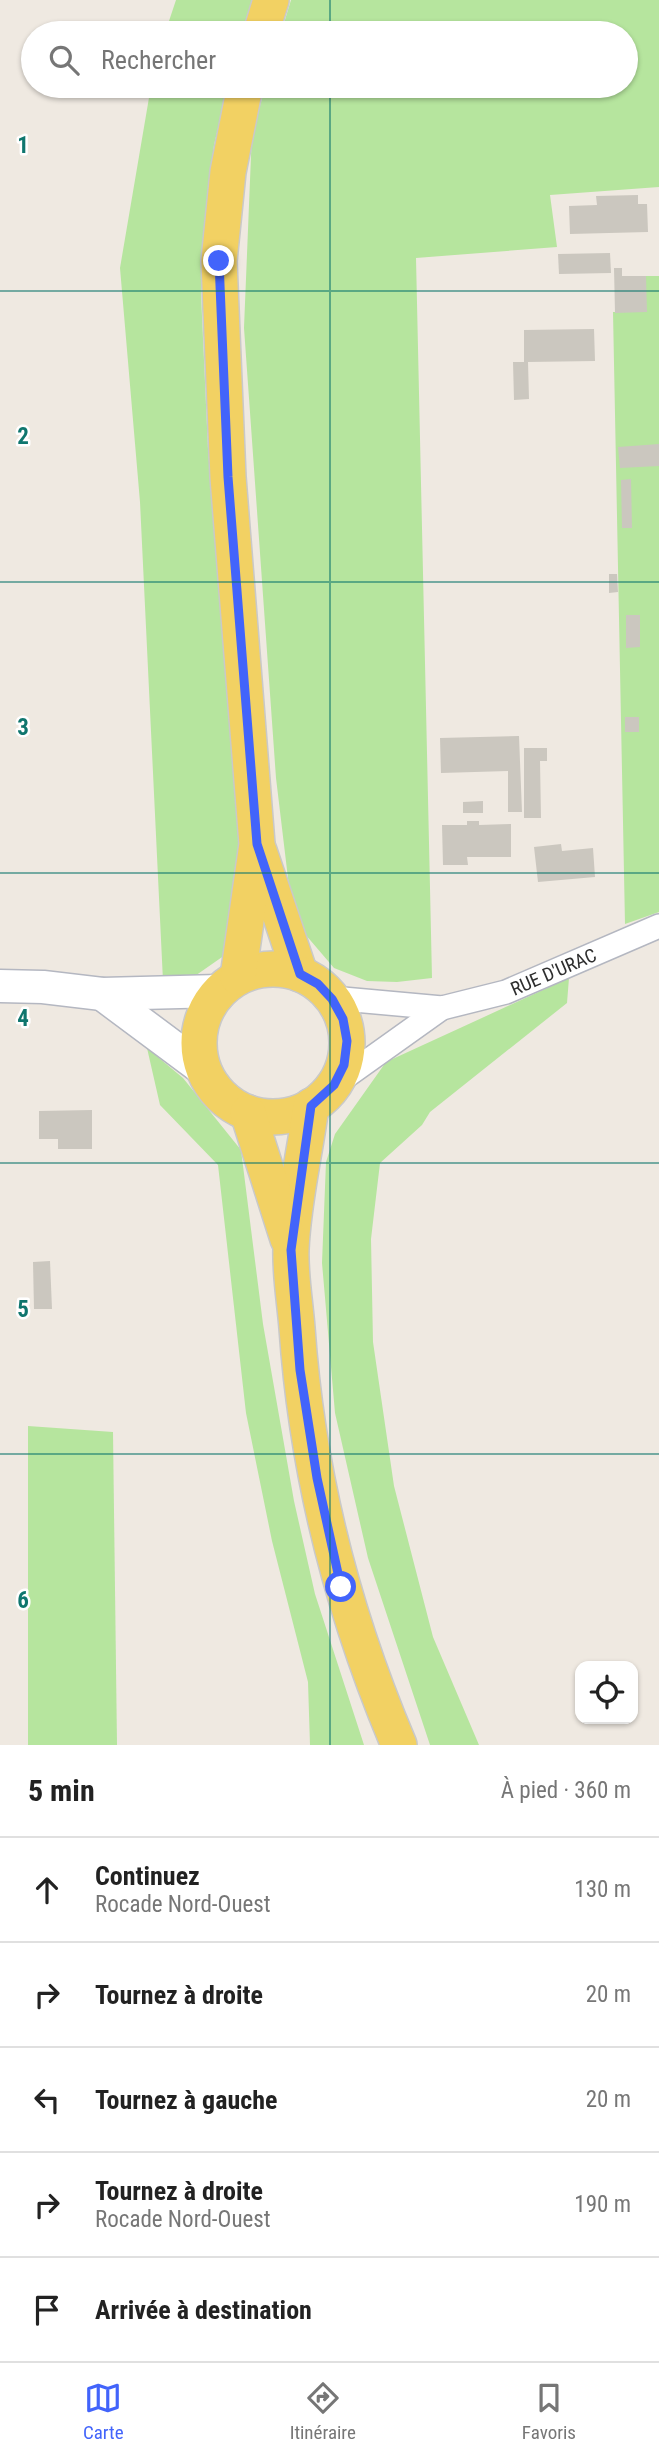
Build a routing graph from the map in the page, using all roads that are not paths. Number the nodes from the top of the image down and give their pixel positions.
1 (271, 0) edge
2 (265, 21) edge
3 (243, 98) edge
4 (257, 844) junction
5 (659, 926) edge
6 (300, 974) junction
7 (229, 984) junction
8 (0, 986) edge
9 (102, 994) junction
10 (332, 999) junction
11 (442, 1008) junction
12 (204, 1070) junction
13 (322, 1096) junction
14 (248, 1113) junction
15 (291, 1250) junction
16 (399, 1745) edge

1 - 2 main road
3 - 4 main road
4 - 6 main road
4 - 7 main road
5 - 11 street, RUE D'URAC
6 - 7 main road
6 - 10 main road
7 - 9 street
7 - 12 main road
8 - 9 street
9 - 12 street
10 - 11 street, RUE D'URAC
10 - 13 main road
11 - 13 street, RUE D'URAC
12 - 14 main road
13 - 14 main road
13 - 15 main road
14 - 15 main road
15 - 16 main road

